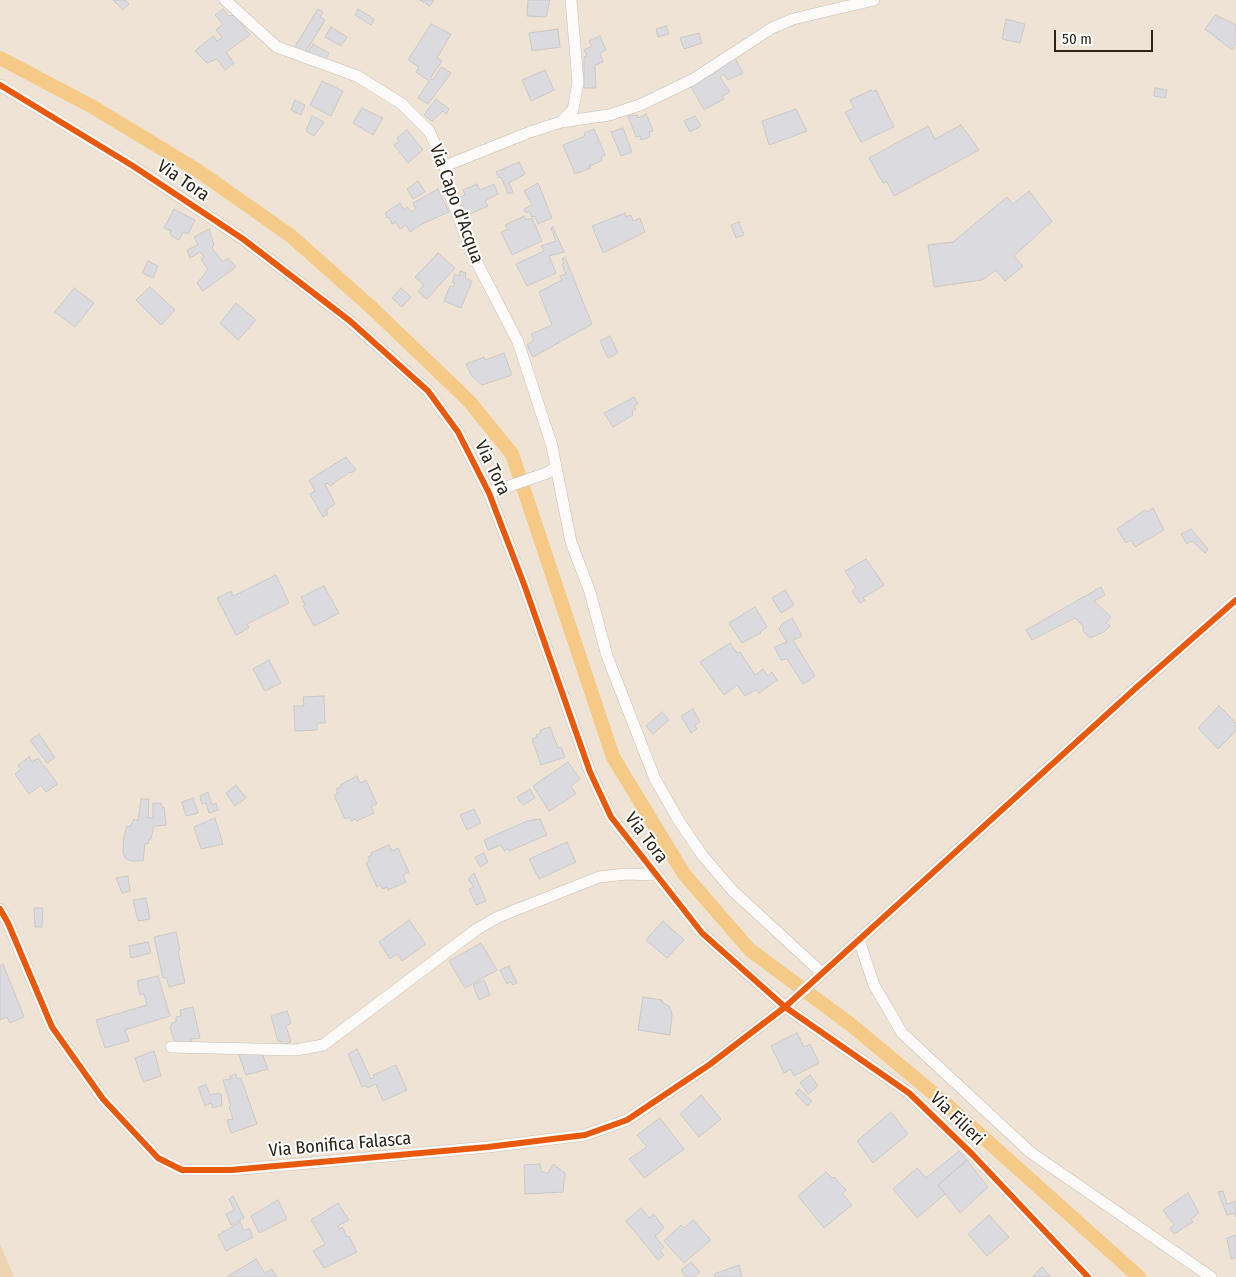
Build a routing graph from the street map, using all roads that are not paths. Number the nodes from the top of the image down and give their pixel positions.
1 (225, 0) edge
2 (571, 0) edge
3 (874, 0) edge
4 (0, 85) edge
5 (560, 122) junction
6 (445, 166) junction
7 (551, 470) junction
8 (492, 492) junction
9 (1236, 600) edge
10 (654, 875) junction
11 (0, 909) edge
12 (859, 940) junction
13 (819, 976) junction
14 (785, 1007) junction
15 (171, 1047) dead end
16 (1088, 1277) edge
17 (1211, 1277) edge

1 - 6 street, Via Capo d'Acqua
2 - 5 street
3 - 5 street
4 - 8 street, Via Tora
5 - 6 street
6 - 7 street, Via Capo d'Acqua
7 - 8 street
7 - 13 street, Via Capo d'Acqua
8 - 10 street, Via Tora
9 - 12 street, Via Bonifica Falasca
10 - 14 street, Via Tora
10 - 15 street
11 - 14 street, Via Bonifica Falasca
12 - 13 street, Via Bonifica Falasca
12 - 17 street
13 - 14 street, Via Bonifica Falasca
14 - 16 street, Via Filieri

